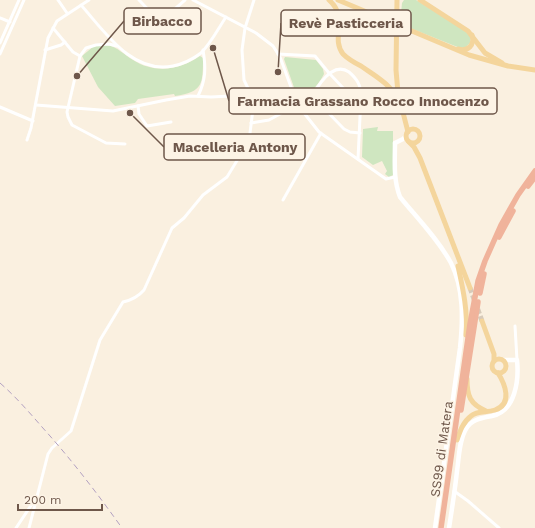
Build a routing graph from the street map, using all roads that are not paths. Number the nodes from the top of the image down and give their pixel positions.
1 (19, 0) edge
2 (24, 0) edge
3 (58, 0) edge
4 (89, 0) edge
5 (139, 0) edge
6 (185, 0) edge
7 (193, 0) edge
8 (254, 0) edge
9 (328, 0) edge
10 (338, 0) edge
11 (397, 0) edge
12 (401, 0) edge
13 (420, 0) edge
14 (81, 5) junction
15 (397, 12) junction
16 (67, 13) junction
17 (226, 17) junction
18 (0, 18) edge
19 (10, 22) junction
20 (53, 28) junction
21 (245, 28) junction
22 (472, 34) junction
23 (431, 40) junction
24 (65, 42) junction
25 (0, 43) edge
26 (117, 46) junction
27 (45, 50) junction
28 (204, 50) junction
29 (0, 54) edge
30 (278, 54) junction
31 (80, 56) junction
32 (528, 70) junction
33 (535, 70) edge
34 (329, 73) junction
35 (250, 95) junction
36 (198, 96) junction
37 (312, 96) junction
38 (298, 104) junction
39 (400, 104) junction
40 (36, 105) junction
41 (138, 106) junction
42 (0, 107) edge
43 (67, 107) junction
44 (361, 107) junction
45 (304, 113) junction
46 (33, 121) junction
47 (171, 122) dead end
48 (251, 123) junction
49 (321, 133) junction
50 (360, 133) junction
51 (408, 136) junction
52 (27, 140) dead end
53 (416, 143) junction
54 (125, 144) dead end
55 (420, 158) junction
56 (358, 159) junction
57 (535, 171) edge
58 (535, 177) edge
59 (395, 178) junction
60 (283, 200) dead end
61 (451, 242) junction
62 (470, 288) tunnel mouth
63 (482, 321) tunnel mouth
64 (515, 326) dead end
65 (494, 354) junction
66 (517, 360) junction
67 (505, 361) junction
68 (494, 362) junction
69 (467, 366) junction
70 (505, 371) junction
71 (462, 372) junction
72 (498, 373) junction
73 (504, 382) junction
74 (487, 411) junction
75 (76, 416) junction
76 (81, 418) dead end
77 (457, 440) junction
78 (454, 491) junction
79 (38, 494) junction
80 (16, 528) edge
81 (29, 528) edge
82 (435, 528) edge
83 (441, 528) edge
84 (444, 528) edge
85 (449, 528) edge
86 (499, 528) edge

1 - 19 street
2 - 29 street
3 - 16 street
4 - 14 street
5 - 6 street
7 - 17 street
8 - 21 street
9 - 39 main road
10 - 23 main road
11 - 15 main road
12 - 15 main road
13 - 22 main road
14 - 16 street
14 - 26 street
15 - 39 main road
16 - 20 street
17 - 21 street
17 - 28 street
18 - 19 street
19 - 25 street
20 - 24 street
20 - 27 street
21 - 30 street
21 - 35 street
22 - 23 main road
22 - 32 main road
23 - 32 main road
24 - 27 street
24 - 31 street
26 - 28 street
26 - 31 street
27 - 40 street
28 - 36 street
30 - 34 street
30 - 38 street
31 - 43 street
32 - 33 main road
34 - 37 street
34 - 44 street
34 - 44 street
35 - 36 street
35 - 48 street
36 - 41 street
37 - 38 street
37 - 45 street
37 - 50 street
38 - 45 street
38 - 48 street
39 - 51 main road
40 - 43 street
40 - 46 street
41 - 43 street
41 - 47 street
42 - 46 street
43 - 54 street
44 - 50 street
45 - 49 street
46 - 52 street
48 - 75 street
49 - 56 street
49 - 60 street
50 - 56 street
51 - 53 main road
51 - 53 main road
51 - 55 main road
51 - 59 street
53 - 55 main road
55 - 61 main road
56 - 59 street
57 - 71 highway, SS99 di Matera
58 - 69 highway
59 - 82 street
61 - 62 main road
61 - 71 main road
63 - 65 main road
64 - 66 street
65 - 67 main road
65 - 68 main road
66 - 67 street
66 - 78 street
67 - 68 main road
67 - 70 main road
68 - 72 main road
69 - 74 main road
69 - 77 highway
70 - 72 main road
70 - 73 main road
71 - 83 highway, SS99 di Matera
72 - 73 main road
73 - 74 main road
74 - 77 main road
75 - 76 street
75 - 79 street
77 - 84 highway
78 - 85 street
78 - 86 street
79 - 80 street
79 - 81 street

